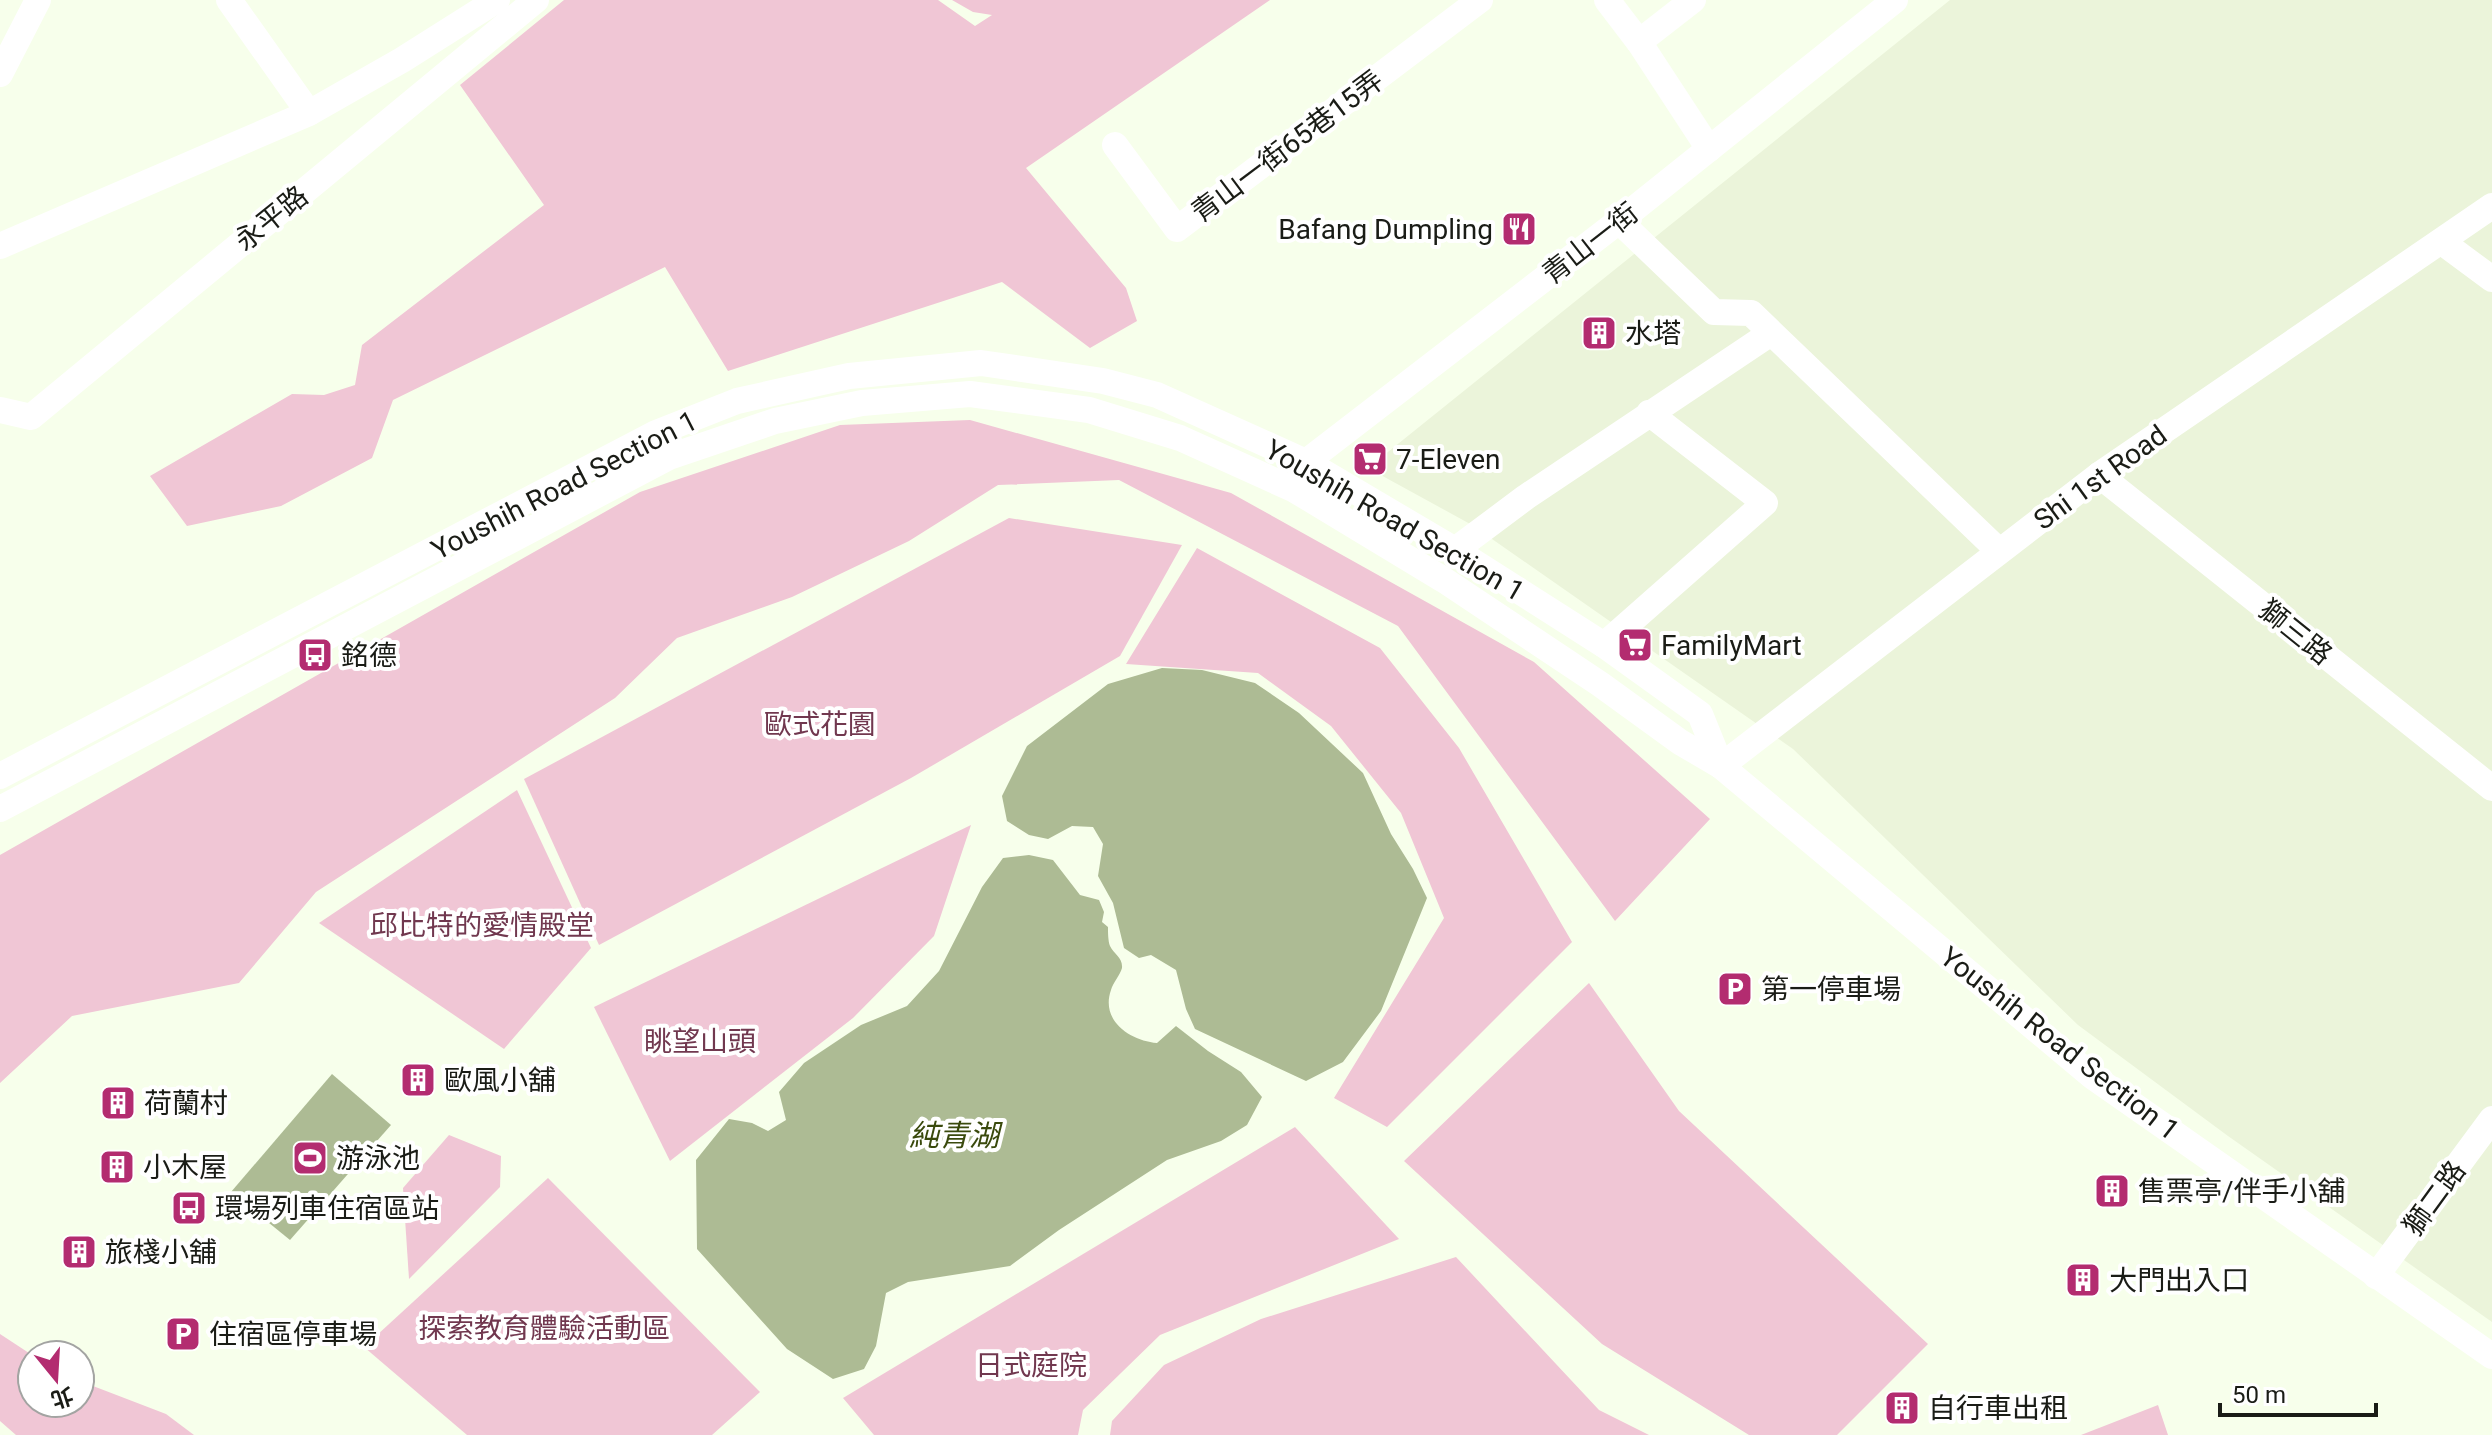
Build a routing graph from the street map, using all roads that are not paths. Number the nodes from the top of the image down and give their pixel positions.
1 (38, 0) edge
2 (229, 0) edge
3 (497, 0) edge
4 (1480, 0) edge
5 (1607, 0) edge
6 (1693, 0) edge
7 (1895, 0) edge
8 (523, 4) edge
9 (1639, 42) junction
10 (0, 74) edge
11 (309, 113) junction
12 (1115, 145) dead end
13 (1709, 149) junction
14 (2492, 206) edge
15 (1619, 221) junction
16 (2442, 242) junction
17 (0, 246) edge
18 (2492, 279) edge
19 (1771, 333) junction
20 (0, 410) edge
21 (1649, 413) junction
22 (1306, 462) junction
23 (2099, 475) junction
24 (1295, 490) junction
25 (1455, 550) junction
26 (1999, 551) junction
27 (1604, 645) junction
28 (1721, 766) junction
29 (0, 776) edge
30 (2492, 788) edge
31 (0, 809) edge
32 (2492, 1119) edge
33 (2376, 1276) junction
34 (2492, 1356) edge

1 - 10 street
2 - 11 street
3 - 11 street
4 - 12 street, 青山一街65巷15弄
5 - 9 street
6 - 9 street
7 - 13 street, 青山一街
8 - 20 street, 永平路
9 - 13 street
11 - 17 street
13 - 15 street, 青山一街
14 - 16 street, Shi 1st Road
15 - 19 street
15 - 22 street, 青山一街
16 - 18 street
16 - 23 street, Shi 1st Road
19 - 21 street
19 - 26 street
21 - 25 street
21 - 27 street
22 - 24 street
22 - 25 street, Youshih Road Section 1
22 - 29 street, Youshih Road Section 1
23 - 26 street, Shi 1st Road
23 - 30 street, 獅三路
24 - 28 street, Youshih Road Section 1
24 - 31 street, Youshih Road Section 1
25 - 27 street, Youshih Road Section 1
26 - 28 street, Shi 1st Road
27 - 28 street, Youshih Road Section 1
28 - 33 street, Youshih Road Section 1
32 - 33 street, 獅二路
33 - 34 street, Youshih Road Section 1

